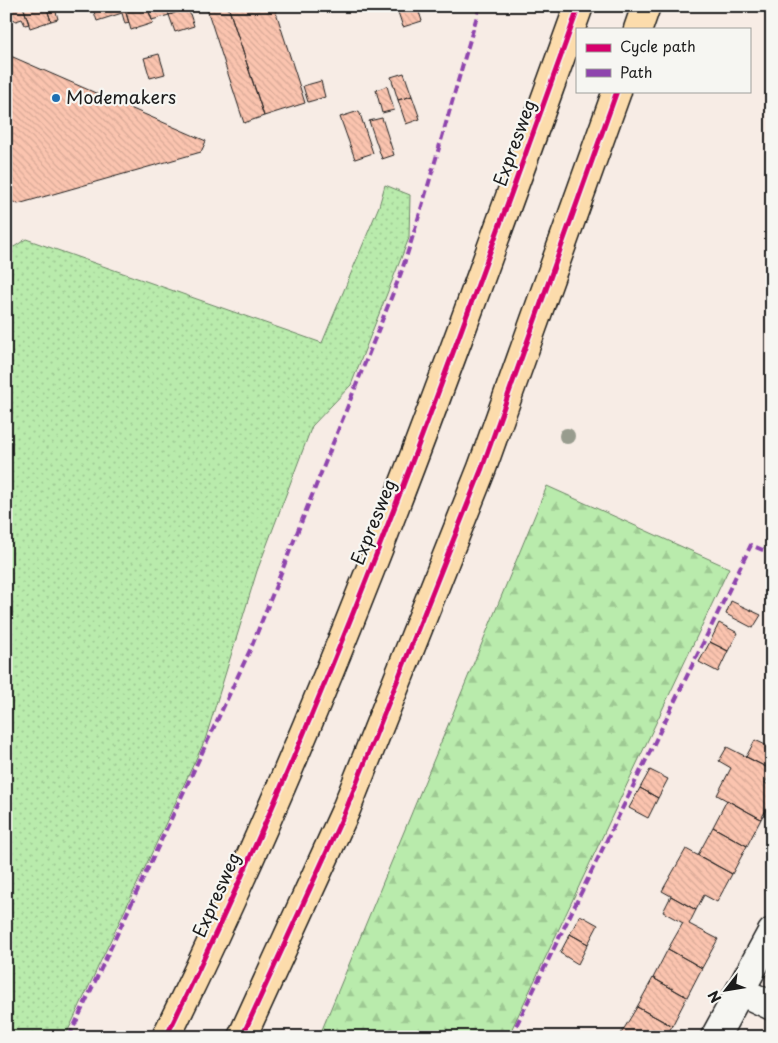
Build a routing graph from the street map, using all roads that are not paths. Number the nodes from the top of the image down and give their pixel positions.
1 (578, 6) edge
2 (646, 6) edge
3 (638, 28) edge
4 (616, 92) edge
5 (772, 932) edge
6 (740, 991) junction
7 (772, 1006) edge
8 (166, 1037) edge
9 (242, 1037) edge
10 (716, 1037) edge

1 - 8 highway, Expresweg
2 - 3 highway
4 - 9 highway
5 - 6 street
6 - 7 street
6 - 10 street

